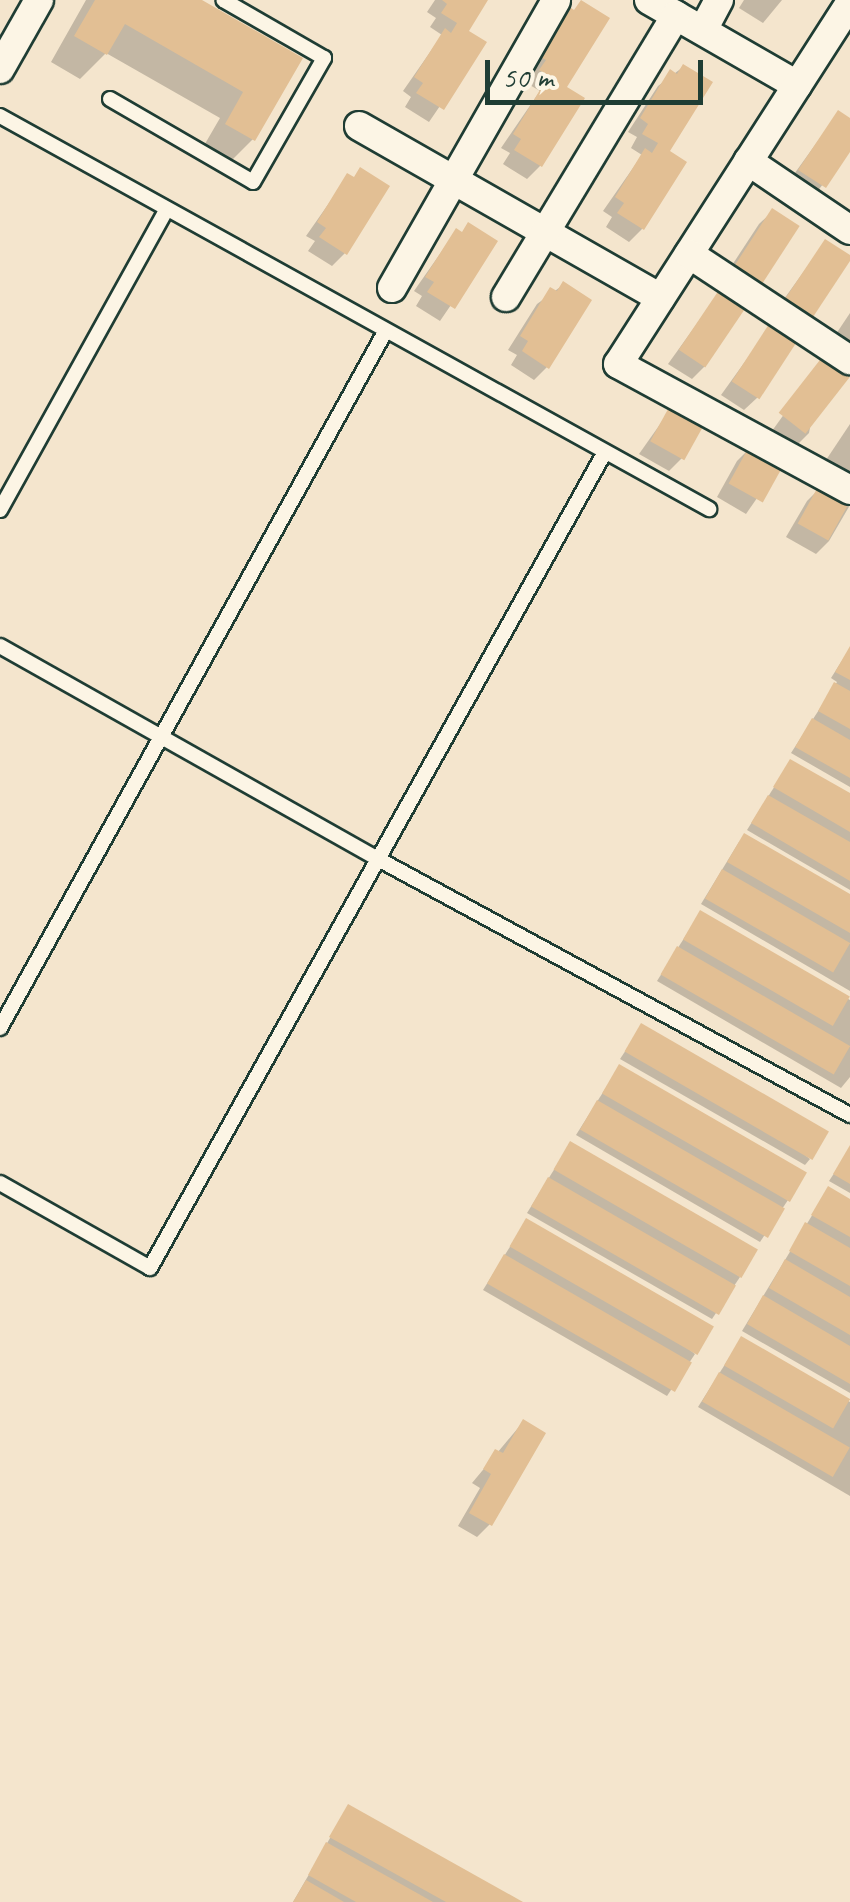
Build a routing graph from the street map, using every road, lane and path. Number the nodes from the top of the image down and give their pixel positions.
1 (39, 0) edge
2 (223, 0) edge
3 (556, 0) edge
4 (649, 0) edge
5 (719, 0) edge
6 (850, 4) edge
7 (676, 14) junction
8 (703, 30) junction
9 (0, 68) edge
10 (798, 85) junction
11 (110, 99) dead end
12 (0, 116) edge
13 (358, 126) dead end
14 (748, 162) junction
15 (453, 179) junction
16 (167, 209) junction
17 (850, 230) edge
18 (543, 235) junction
19 (689, 254) junction
20 (392, 288) dead end
21 (506, 297) dead end
22 (660, 298) junction
23 (386, 332) junction
24 (850, 360) edge
25 (605, 452) junction
26 (850, 490) edge
27 (709, 509) dead end
28 (0, 510) edge
29 (0, 646) edge
30 (161, 737) junction
31 (378, 859) junction
32 (0, 1028) edge
33 (850, 1115) edge
34 (0, 1183) edge

1 - 9 street
2 - 11 lane
3 - 15 street
4 - 7 street
5 - 8 street
6 - 10 street
7 - 8 street
7 - 18 street
8 - 10 street
10 - 14 street
12 - 16 lane
13 - 15 street
14 - 17 street
14 - 19 street
15 - 18 street
15 - 20 street
16 - 23 lane
16 - 28 lane
18 - 21 street
18 - 22 street
19 - 22 street
19 - 24 street
22 - 26 street
23 - 25 lane
23 - 30 lane
25 - 27 lane
25 - 31 lane
29 - 30 lane
30 - 31 lane
30 - 32 lane
31 - 33 lane
31 - 34 lane

